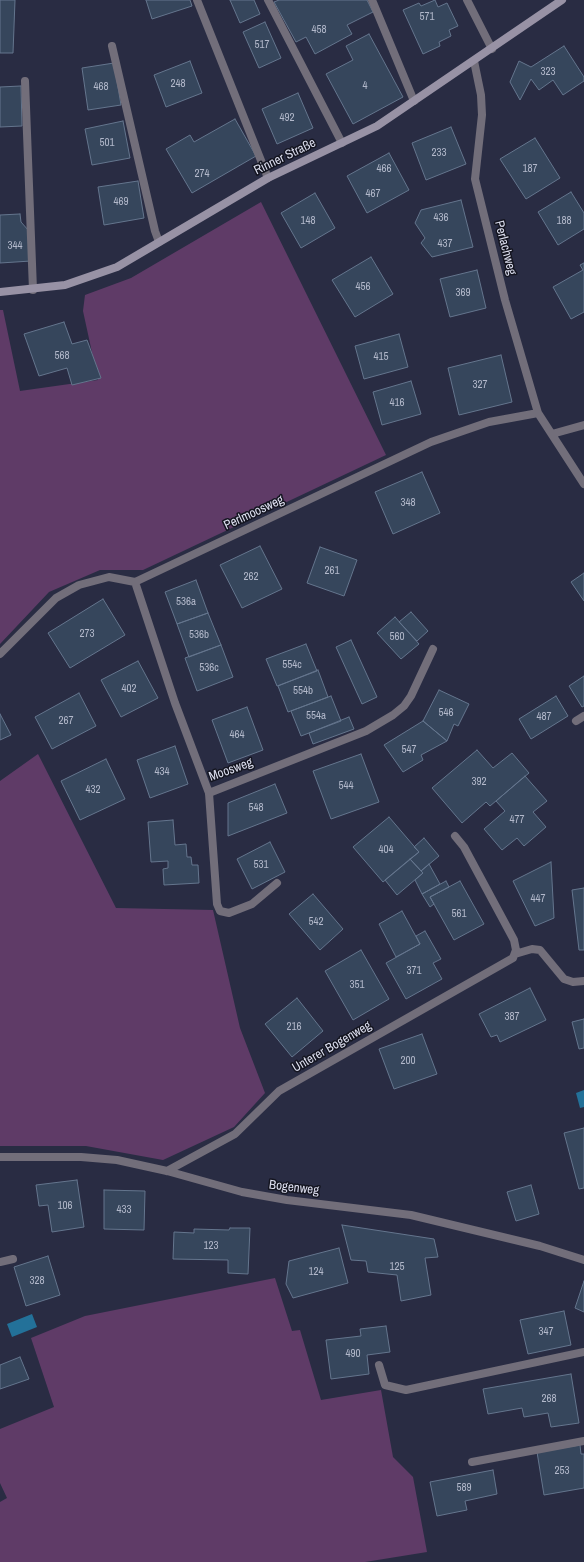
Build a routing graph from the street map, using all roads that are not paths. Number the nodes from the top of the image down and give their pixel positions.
1 (197, 0) edge
2 (268, 0) edge
3 (372, 0) edge
4 (467, 0) edge
5 (562, 0) edge
6 (112, 46) dead end
7 (492, 49) junction
8 (474, 61) junction
9 (25, 81) dead end
10 (414, 101) junction
11 (342, 143) junction
12 (268, 178) junction
13 (159, 242) junction
14 (33, 290) junction
15 (0, 292) edge
16 (538, 413) junction
17 (584, 425) edge
18 (552, 434) junction
19 (584, 484) edge
20 (135, 582) junction
21 (433, 649) dead end
22 (0, 654) edge
23 (584, 716) edge
24 (576, 721) dead end
25 (209, 793) junction
26 (455, 836) dead end
27 (277, 883) dead end
28 (515, 954) junction
29 (584, 981) edge
30 (0, 1157) edge
31 (168, 1171) junction
32 (13, 1259) dead end
33 (584, 1260) edge
34 (0, 1262) edge
35 (584, 1352) edge
36 (379, 1365) dead end
37 (584, 1441) edge
38 (472, 1462) dead end

1 - 12 street
2 - 11 street
3 - 10 street
4 - 7 street
5 - 7 main road, Rinner Straße
6 - 13 street
7 - 8 main road, Rinner Straße
8 - 10 main road, Rinner Straße
8 - 16 street, Perlachweg
9 - 14 street
10 - 11 main road, Rinner Straße
11 - 12 main road, Rinner Straße
12 - 13 main road, Rinner Straße
13 - 14 main road, Rinner Straße
14 - 15 main road, Rinner Straße
16 - 18 street, Perlachweg
16 - 20 street, Perlmoosweg
17 - 18 street
18 - 19 street, Perlachweg
20 - 22 street
20 - 25 street, Moosweg
21 - 25 street, Moosweg
23 - 24 street
25 - 27 street
26 - 28 street
28 - 29 street, Unterer Bogenweg
28 - 31 street, Unterer Bogenweg
30 - 31 street, Bogenweg
31 - 33 street, Bogenweg
32 - 34 street
35 - 36 street
37 - 38 street

